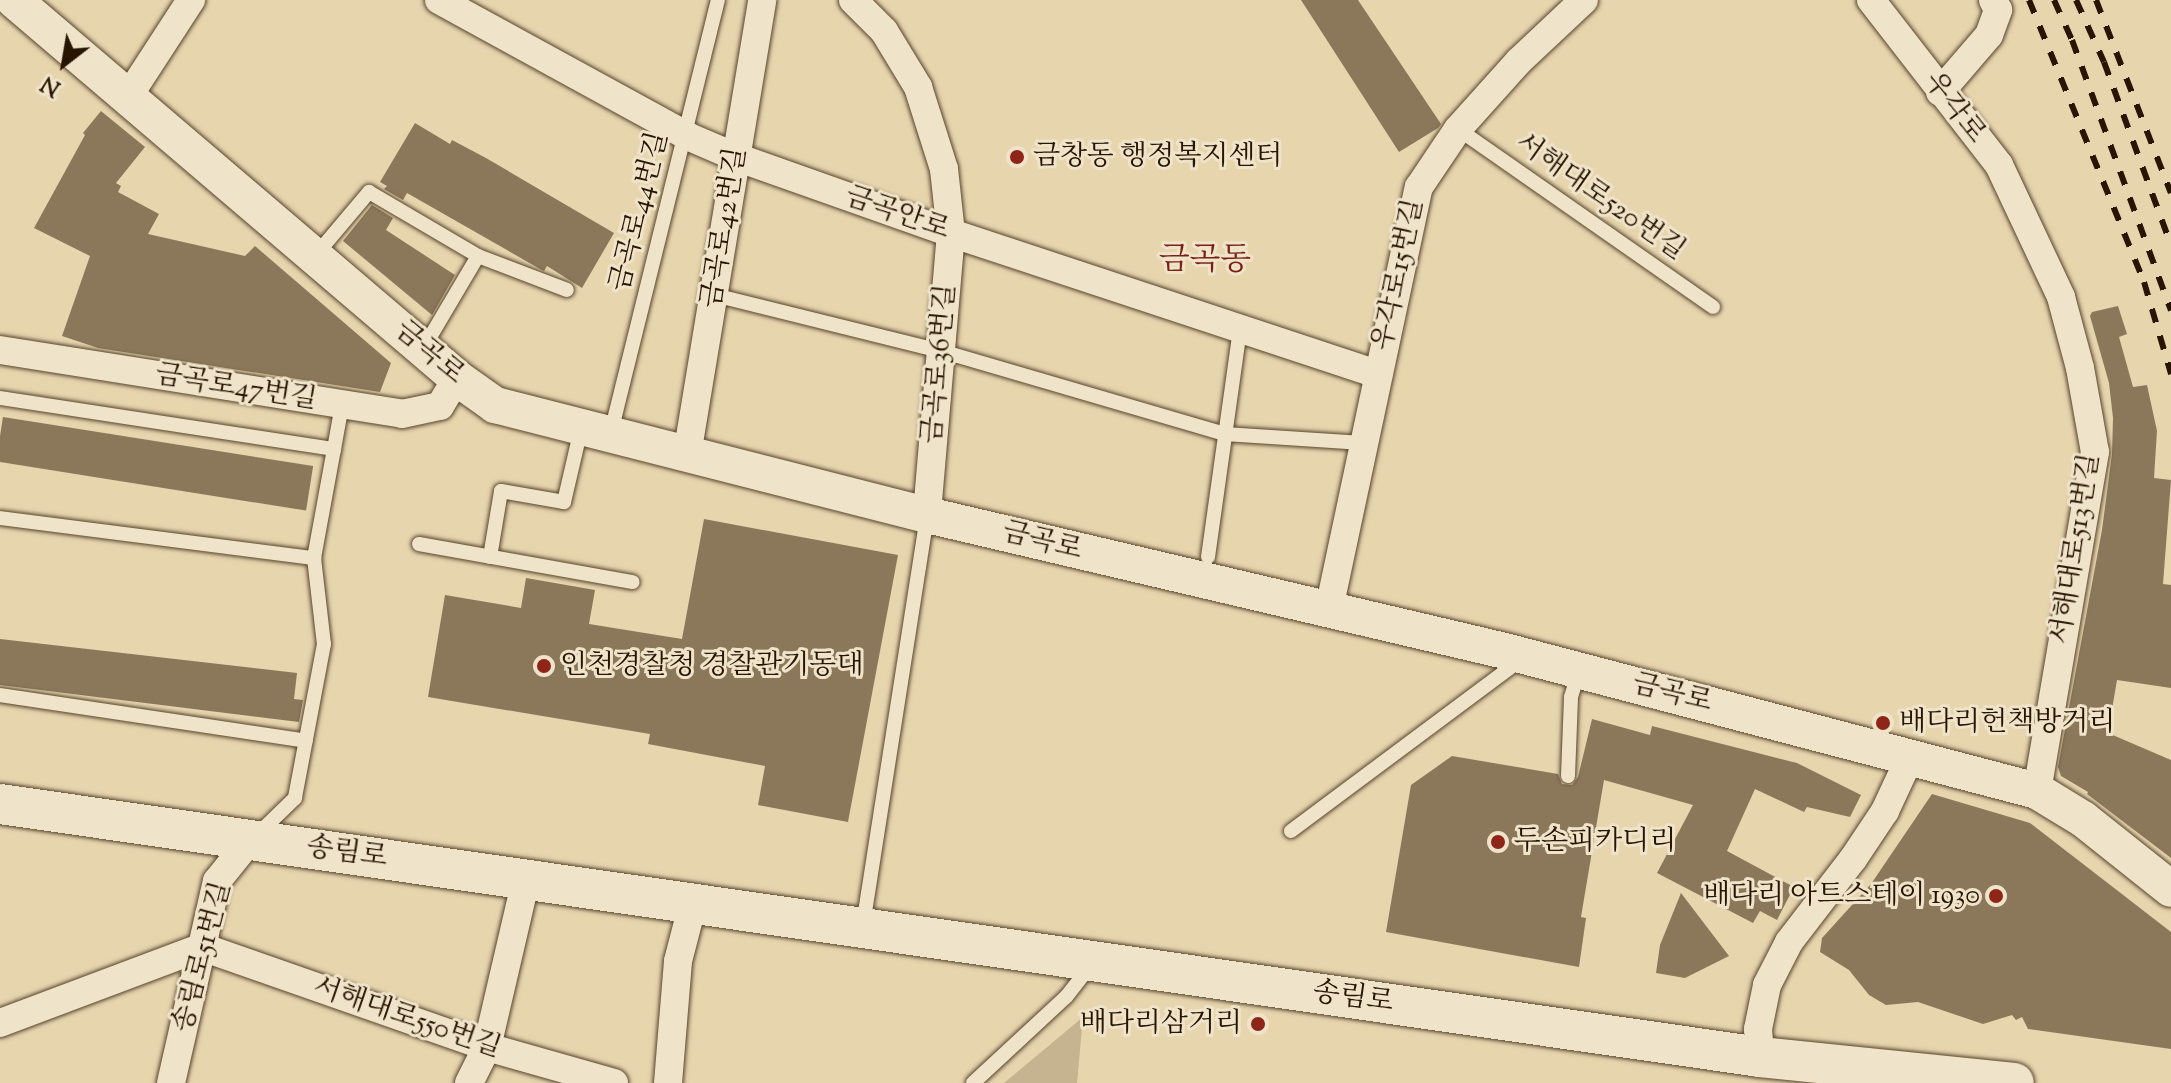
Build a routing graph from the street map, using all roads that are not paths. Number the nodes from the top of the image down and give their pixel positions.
1 (14, 0) edge
2 (191, 0) edge
3 (439, 0) edge
4 (718, 0) edge
5 (762, 0) edge
6 (853, 0) edge
7 (1584, 0) edge
8 (1871, 0) edge
9 (1993, 0) edge
10 (1940, 92) junction
11 (128, 97) junction
12 (1458, 129) junction
13 (687, 136) junction
14 (736, 157) junction
15 (2026, 221) joint
16 (951, 233) junction
17 (478, 256) junction
18 (315, 257) junction
19 (567, 290) dead end
20 (714, 295) junction
21 (1713, 307) dead end
22 (1240, 328) junction
23 (423, 349) junction
24 (0, 350) edge
25 (941, 351) junction
26 (1378, 374) junction
27 (457, 378) junction
28 (0, 398) edge
29 (342, 405) junction
30 (595, 433) junction
31 (1224, 434) junction
32 (1364, 443) junction
33 (334, 449) junction
34 (687, 455) junction
35 (927, 515) junction
36 (0, 518) edge
37 (419, 544) dead end
38 (490, 557) junction
39 (1208, 557) dead end
40 (314, 558) junction
41 (633, 582) dead end
42 (1329, 609) junction
43 (1525, 657) junction
44 (1579, 670) junction
45 (0, 695) edge
46 (306, 741) junction
47 (1911, 755) junction
48 (1568, 776) dead end
49 (2037, 791) junction
50 (0, 804) edge
51 (1291, 831) dead end
52 (251, 839) junction
53 (526, 879) junction
54 (2171, 889) edge
55 (693, 903) junction
56 (863, 928) junction
57 (202, 947) junction
58 (1094, 961) junction
59 (0, 1023) edge
60 (487, 1047) junction
61 (1764, 1074) edge
62 (1926, 1079) edge
63 (171, 1083) edge
64 (469, 1083) edge
65 (614, 1083) edge
66 (668, 1083) edge
67 (973, 1083) edge
68 (2014, 1083) edge

1 - 11 street, 금곡로
2 - 11 street
3 - 13 street, 금곡안로
4 - 13 lane, 금곡로44번길
5 - 14 street, 금곡로42번길
6 - 16 street, 금곡로36번길
7 - 12 street, 우각로15번길
8 - 10 street, 우각로
9 - 10 street
10 - 15 street, 우각로
11 - 18 street, 금곡로
12 - 21 lane, 서해대로520번길
12 - 26 street, 우각로15번길
13 - 14 street, 금곡안로
13 - 30 lane, 금곡로44번길
14 - 16 street, 금곡안로
14 - 20 street, 금곡로42번길
15 - 49 street, 서해대로513번길
16 - 22 street, 금곡안로
16 - 25 street, 금곡로36번길
17 - 18 lane
17 - 19 lane
17 - 23 lane
18 - 23 street, 금곡로
20 - 25 lane
20 - 34 street, 금곡로42번길
22 - 26 street, 금곡안로
22 - 31 lane
23 - 27 street, 금곡로
24 - 29 street, 금곡로47번길
25 - 31 lane
25 - 35 street, 금곡로36번길
26 - 32 street, 우각로15번길
27 - 29 street, 금곡로47번길
27 - 30 street, 금곡로
28 - 33 lane
29 - 33 lane
30 - 34 street, 금곡로
30 - 38 lane, 금곡로44번길
31 - 32 lane
31 - 39 lane
32 - 42 street, 우각로15번길
33 - 40 lane
34 - 35 street, 금곡로
35 - 42 street, 금곡로
35 - 56 lane
36 - 40 lane
37 - 38 lane
38 - 41 lane
40 - 46 lane
42 - 43 street, 금곡로
43 - 44 street, 금곡로
43 - 51 lane
44 - 47 street, 금곡로
44 - 48 lane
45 - 46 lane
46 - 52 lane
47 - 49 street, 금곡로
47 - 61 street
49 - 54 street, 금곡로
50 - 52 main road, 송림로
52 - 53 main road, 송림로
52 - 57 street, 송림로51번길
53 - 55 main road, 송림로
53 - 60 street
55 - 56 main road, 송림로
55 - 66 street
56 - 58 main road, 송림로
57 - 59 street
57 - 60 street, 서해대로550번길
57 - 63 street, 송림로51번길
58 - 61 main road, 송림로
58 - 67 lane
60 - 64 street
60 - 65 street, 서해대로550번길
61 - 62 main road, 송림로
62 - 68 main road, 송림로

